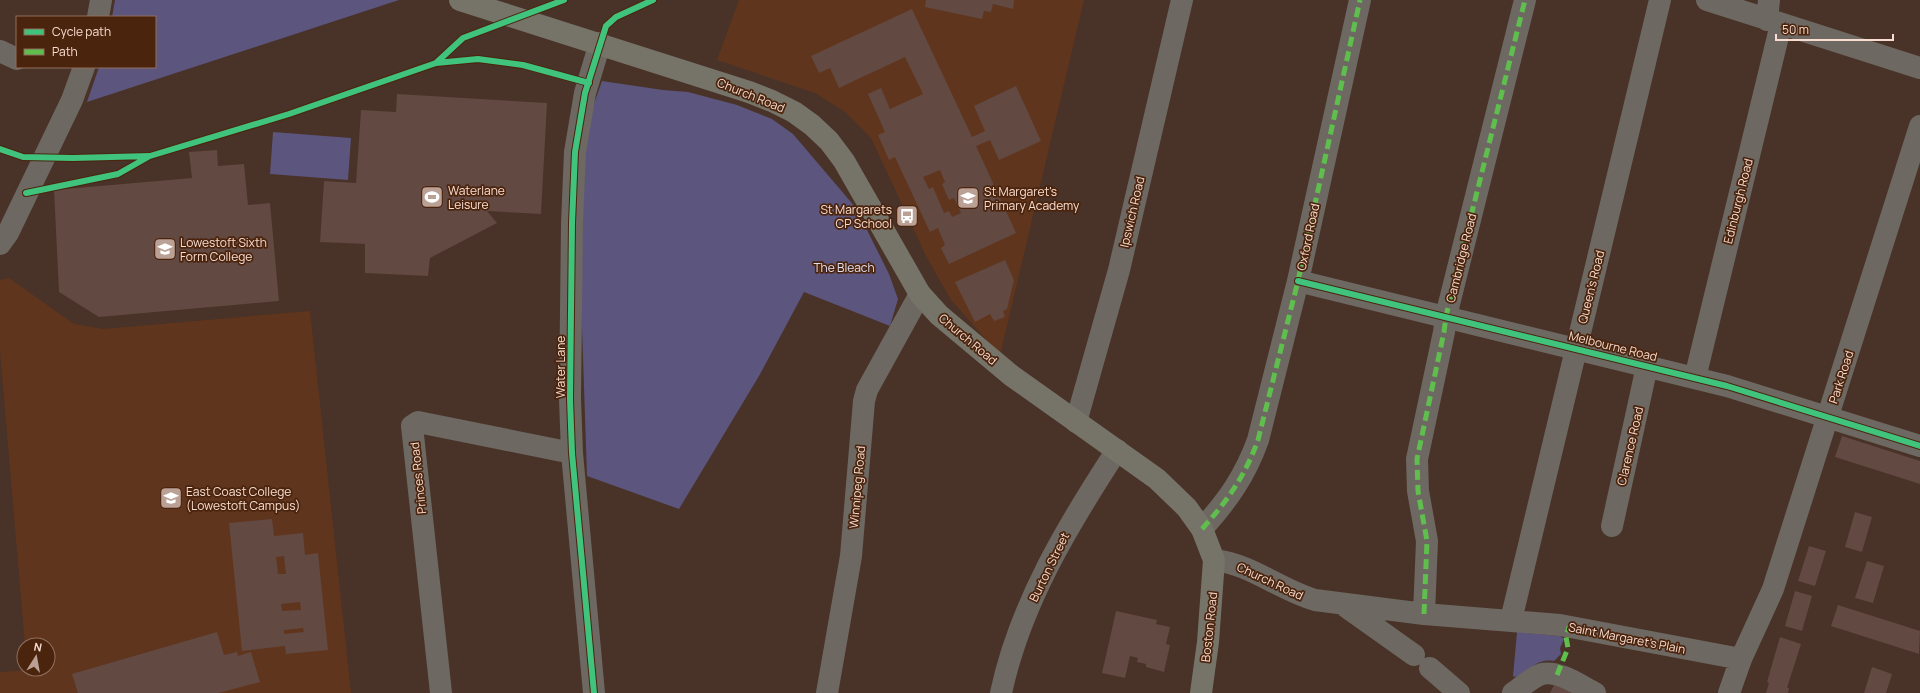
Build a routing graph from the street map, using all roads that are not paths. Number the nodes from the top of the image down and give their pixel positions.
1 (101, 0) edge
2 (460, 0) edge
3 (1182, 0) edge
4 (1360, 0) edge
5 (1525, 0) edge
6 (1660, 0) edge
7 (1707, 0) edge
8 (1772, 15) edge
9 (98, 16) edge
10 (600, 44) junction
11 (0, 51) edge
12 (16, 59) edge
13 (84, 68) edge
14 (1920, 68) edge
15 (1920, 126) edge
16 (0, 244) edge
17 (1298, 281) junction
18 (920, 294) junction
19 (1446, 316) junction
20 (1576, 348) junction
21 (1647, 366) junction
22 (1695, 378) junction
23 (1828, 416) junction
24 (1076, 422) junction
25 (1920, 446) edge
26 (1117, 450) junction
27 (572, 453) junction
28 (1612, 526) dead end
29 (1202, 529) junction
30 (1214, 560) junction
31 (1344, 605) junction
32 (1424, 614) junction
33 (1511, 620) junction
34 (1741, 659) junction
35 (441, 693) edge
36 (594, 693) edge
37 (827, 693) edge
38 (1001, 693) edge
39 (1200, 693) edge
40 (1459, 693) edge
41 (1513, 693) edge
42 (1595, 693) edge
43 (1729, 693) edge

1 - 9 street
2 - 10 main road, Church Road
3 - 24 street, Ipswich Road
4 - 17 street, Oxford Road
5 - 19 street, Cambridge Road
6 - 20 street, Queen's Road
7 - 8 street
8 - 14 street
8 - 22 street, Edinburgh Road
10 - 18 main road, Church Road
10 - 27 street, Water Lane
11 - 12 street
13 - 16 street
15 - 23 street, Park Road
17 - 19 street, Melbourne Road
17 - 29 street, Oxford Road
18 - 24 main road, Church Road
18 - 37 street, Winnipeg Road
19 - 20 street, Melbourne Road
19 - 32 street, Cambridge Road
20 - 21 street, Melbourne Road
20 - 33 street, Queen's Road
21 - 22 street, Melbourne Road
21 - 28 street, Clarence Road
22 - 23 street, Melbourne Road
23 - 25 street, Melbourne Road
23 - 34 street, Park Road
24 - 26 main road, Church Road
26 - 29 main road, Church Road
26 - 38 street, Burton Street
27 - 35 street, Princes Road
27 - 36 street, Water Lane
29 - 30 main road, Church Road
30 - 31 street, Church Road
30 - 39 main road, Boston Road
31 - 32 street, Church Road
31 - 40 street
32 - 33 street, Church Road
33 - 34 street, Saint Margaret's Plain
34 - 43 street, Park Road
41 - 42 street

